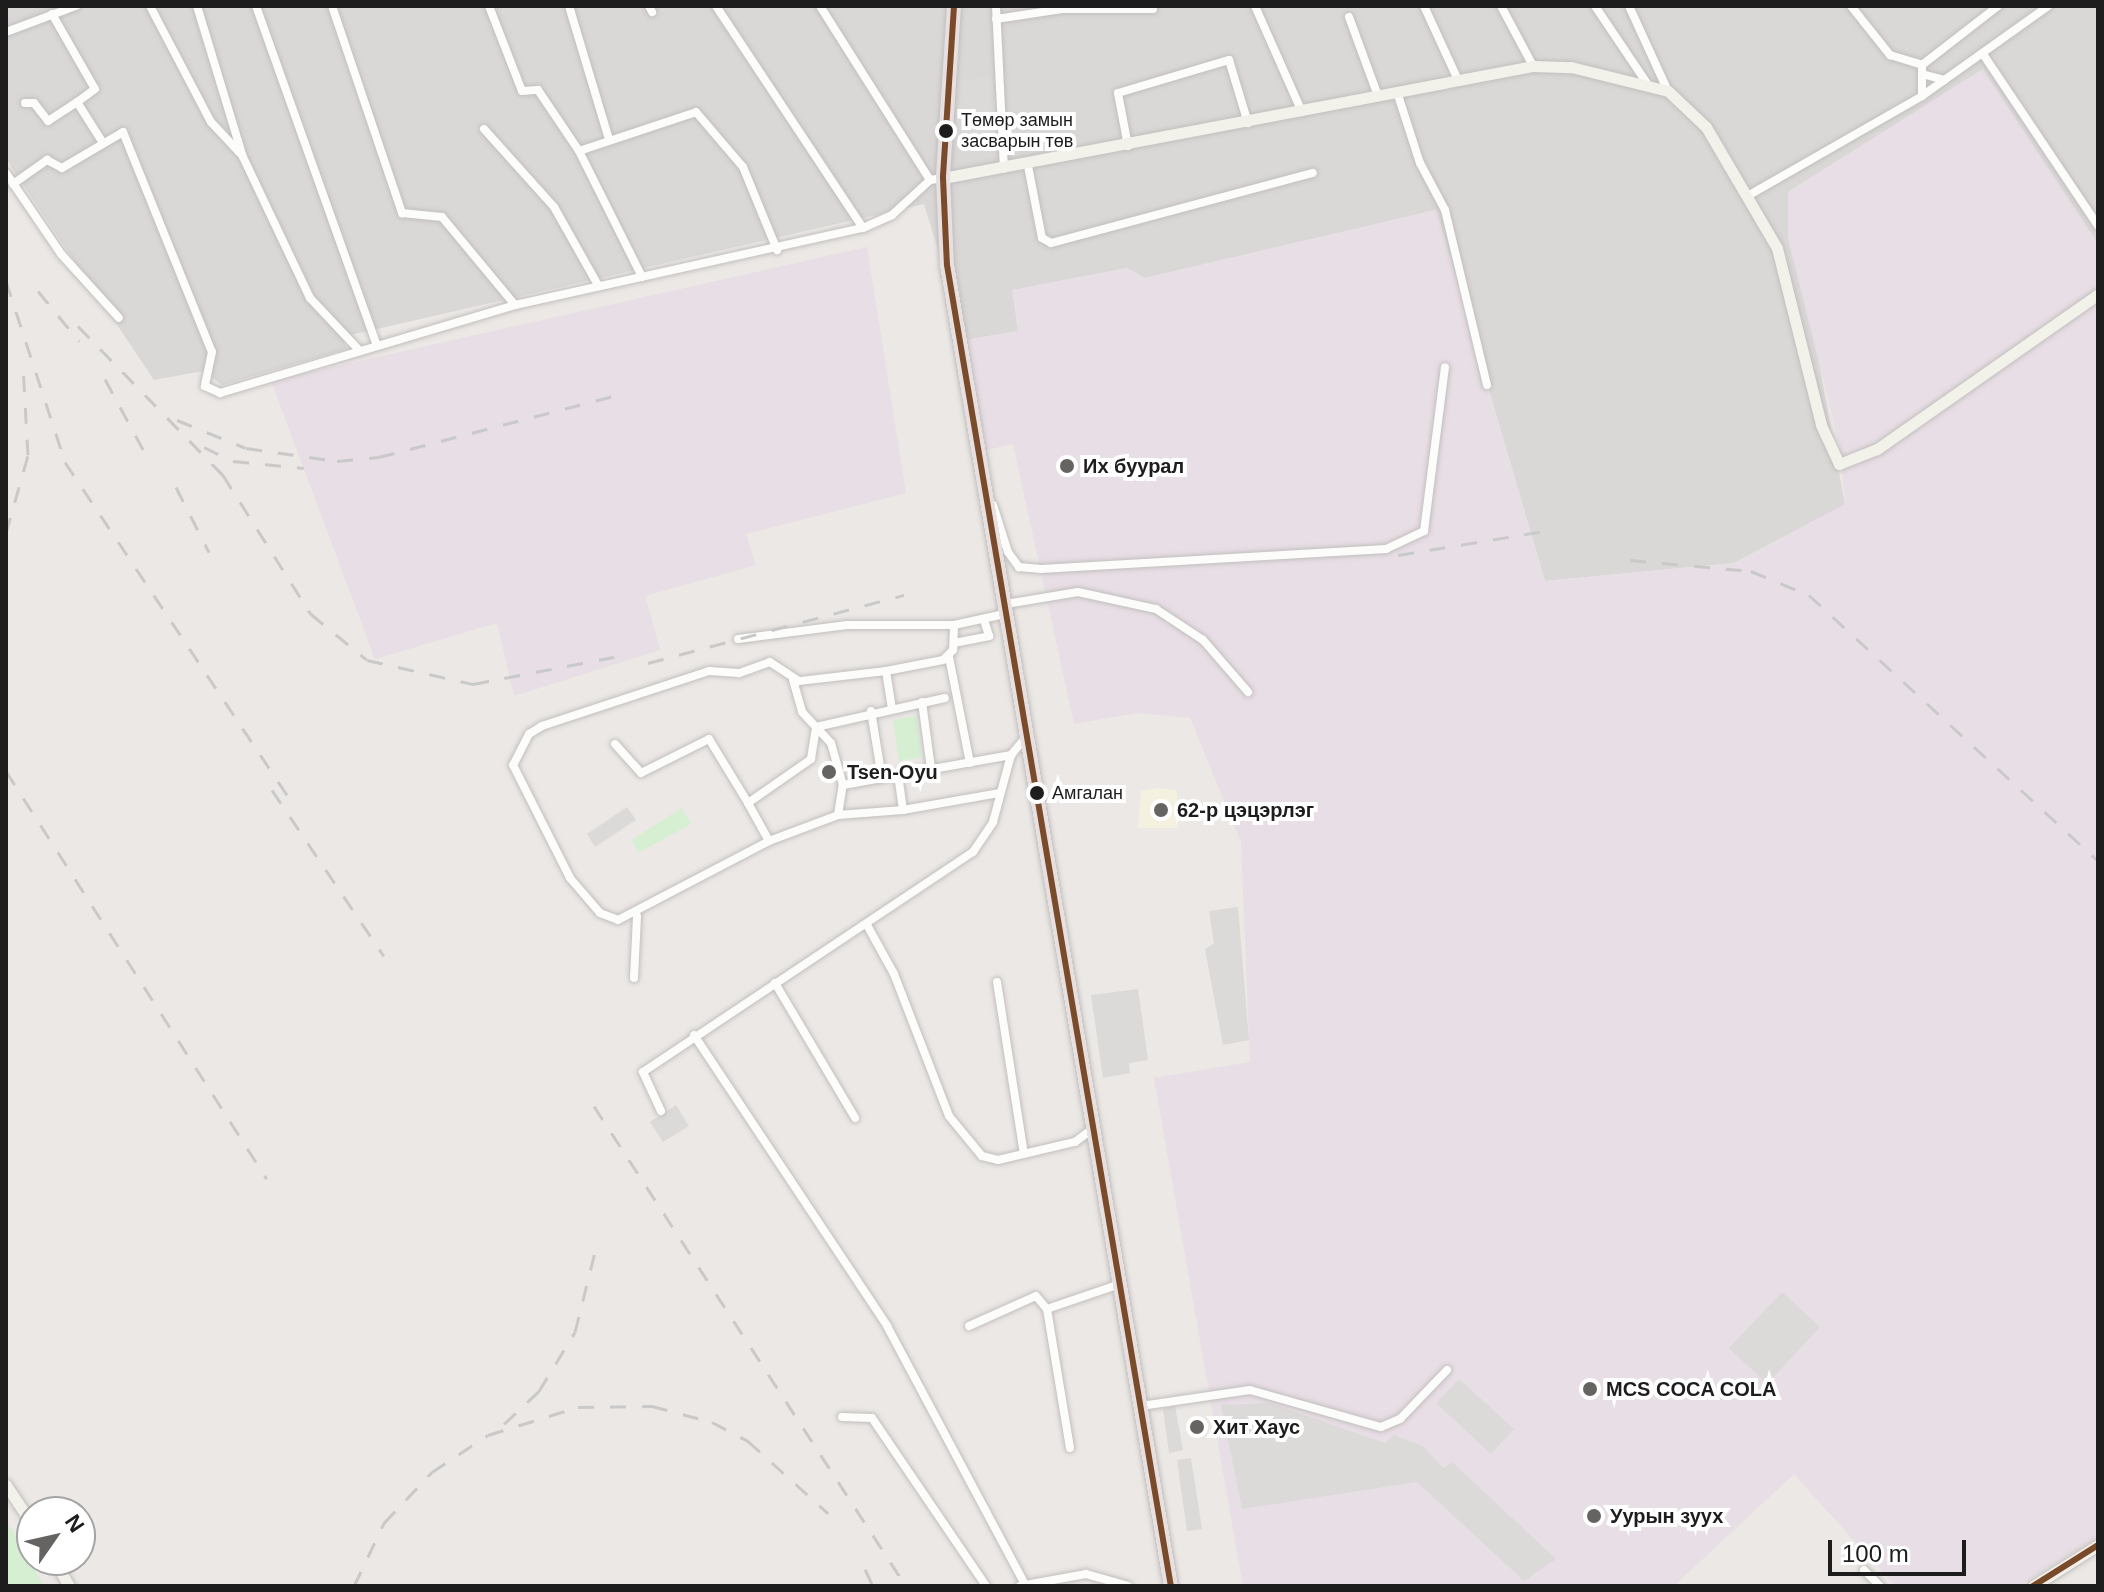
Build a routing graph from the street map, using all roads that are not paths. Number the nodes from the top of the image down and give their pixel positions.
1 (76, 6) edge
2 (150, 6) edge
3 (197, 6) edge
4 (256, 6) edge
5 (332, 6) edge
6 (489, 6) edge
7 (569, 6) edge
8 (716, 6) edge
9 (820, 6) edge
10 (954, 6) edge
11 (996, 6) edge
12 (1255, 6) edge
13 (1424, 6) edge
14 (1501, 6) edge
15 (1595, 6) edge
16 (1629, 6) edge
17 (1851, 6) edge
18 (1998, 6) edge
19 (2048, 6) edge
20 (1153, 9) dead end
21 (52, 14) junction
22 (1349, 17) dead end
23 (996, 19) junction
24 (6, 32) edge
25 (1983, 54) junction
26 (1533, 66) junction
27 (1922, 69) junction
28 (1458, 80) junction
29 (1944, 80) junction
30 (1648, 85) junction
31 (1668, 91) junction
32 (1397, 92) junction
33 (1378, 96) junction
34 (1922, 96) junction
35 (77, 102) junction
36 (25, 103) dead end
37 (1302, 112) junction
38 (1248, 123) junction
39 (484, 129) dead end
40 (609, 139) junction
41 (103, 143) junction
42 (1128, 146) junction
43 (579, 151) junction
44 (243, 157) junction
45 (1028, 166) junction
46 (1005, 170) junction
47 (6, 173) edge
48 (1313, 173) dead end
49 (937, 179) junction
50 (13, 184) junction
51 (1751, 194) junction
52 (2098, 226) edge
53 (863, 228) junction
54 (777, 250) junction
55 (642, 277) junction
56 (598, 285) junction
57 (2098, 294) edge
58 (515, 305) junction
59 (119, 318) dead end
60 (376, 343) junction
61 (359, 350) junction
62 (1445, 367) dead end
63 (1487, 385) dead end
64 (989, 505) junction
65 (1003, 609) junction
66 (984, 620) junction
67 (954, 625) junction
68 (738, 639) dead end
69 (954, 643) junction
70 (949, 657) junction
71 (886, 671) junction
72 (793, 680) junction
73 (1248, 692) dead end
74 (945, 698) dead end
75 (922, 702) junction
76 (892, 707) junction
77 (871, 711) junction
78 (816, 727) junction
79 (1028, 735) junction
80 (615, 744) dead end
81 (1011, 755) junction
82 (970, 763) junction
83 (931, 769) junction
84 (898, 775) junction
85 (882, 778) junction
86 (843, 785) junction
87 (999, 793) junction
88 (748, 803) junction
89 (903, 810) junction
90 (838, 815) junction
91 (769, 841) junction
92 (637, 916) junction
93 (867, 925) junction
94 (634, 978) dead end
95 (997, 982) dead end
96 (775, 983) junction
97 (694, 1035) junction
98 (661, 1111) dead end
99 (855, 1118) dead end
100 (1095, 1126) junction
101 (1024, 1154) junction
102 (1120, 1284) junction
103 (1047, 1309) junction
104 (969, 1326) dead end
105 (1447, 1370) dead end
106 (1141, 1406) junction
107 (842, 1417) dead end
108 (1070, 1448) dead end
109 (2098, 1545) edge
110 (1864, 1570) dead end
111 (1022, 1584) edge
112 (986, 1586) edge
113 (1128, 1586) edge
114 (1171, 1586) edge
115 (1880, 1586) edge
116 (2033, 1586) edge

1 - 21 street
2 - 44 street
3 - 44 street
4 - 60 street
5 - 58 street
6 - 43 street
7 - 40 street
8 - 53 street
9 - 49 street
10 - 49 highway
11 - 23 street
12 - 37 street
13 - 28 street
14 - 26 street
15 - 30 street
16 - 31 street
17 - 27 street
18 - 27 street
19 - 25 street
20 - 23 street
21 - 24 street
21 - 35 street
22 - 33 street
23 - 46 street
25 - 29 street
25 - 52 street
26 - 28 street
26 - 30 street
27 - 29 street
27 - 34 street
28 - 32 street
29 - 34 street
30 - 31 street
31 - 51 street
32 - 33 street
32 - 63 street
33 - 37 street
34 - 51 street
35 - 36 street
35 - 41 street
37 - 38 street
38 - 42 street
38 - 42 street
39 - 56 street
40 - 43 street
40 - 54 street
41 - 50 street
41 - 61 street
42 - 45 street
43 - 55 street
44 - 61 street
45 - 46 street
45 - 48 street
46 - 49 street
47 - 50 street
49 - 53 street
49 - 64 highway
50 - 59 street
51 - 57 street
53 - 54 street
54 - 55 street
55 - 56 street
56 - 58 street
58 - 60 street
60 - 61 street
62 - 64 street
64 - 65 highway
65 - 66 street
65 - 73 street
65 - 79 highway
66 - 67 street
66 - 69 street
67 - 68 street
67 - 69 street
69 - 70 street
70 - 71 street
70 - 82 street
71 - 72 street
71 - 76 street
72 - 78 street
72 - 92 street
74 - 75 street
75 - 76 street
75 - 83 street
76 - 77 street
77 - 78 street
77 - 85 street
78 - 86 street
78 - 88 street
79 - 81 street
79 - 100 highway
80 - 88 street
81 - 82 street
81 - 87 street
82 - 83 street
83 - 84 street
84 - 85 street
84 - 89 street
85 - 86 street
86 - 90 street
87 - 89 street
87 - 93 street
88 - 91 street
89 - 90 street
90 - 91 street
91 - 92 street
92 - 94 street
93 - 96 street
93 - 101 street
95 - 101 street
96 - 97 street
96 - 99 street
97 - 98 street
97 - 111 street
100 - 101 street
100 - 102 highway
102 - 103 street
102 - 106 highway
103 - 104 street
103 - 108 street
105 - 106 street
106 - 114 highway
107 - 112 street
109 - 116 street
110 - 115 street
111 - 113 street

